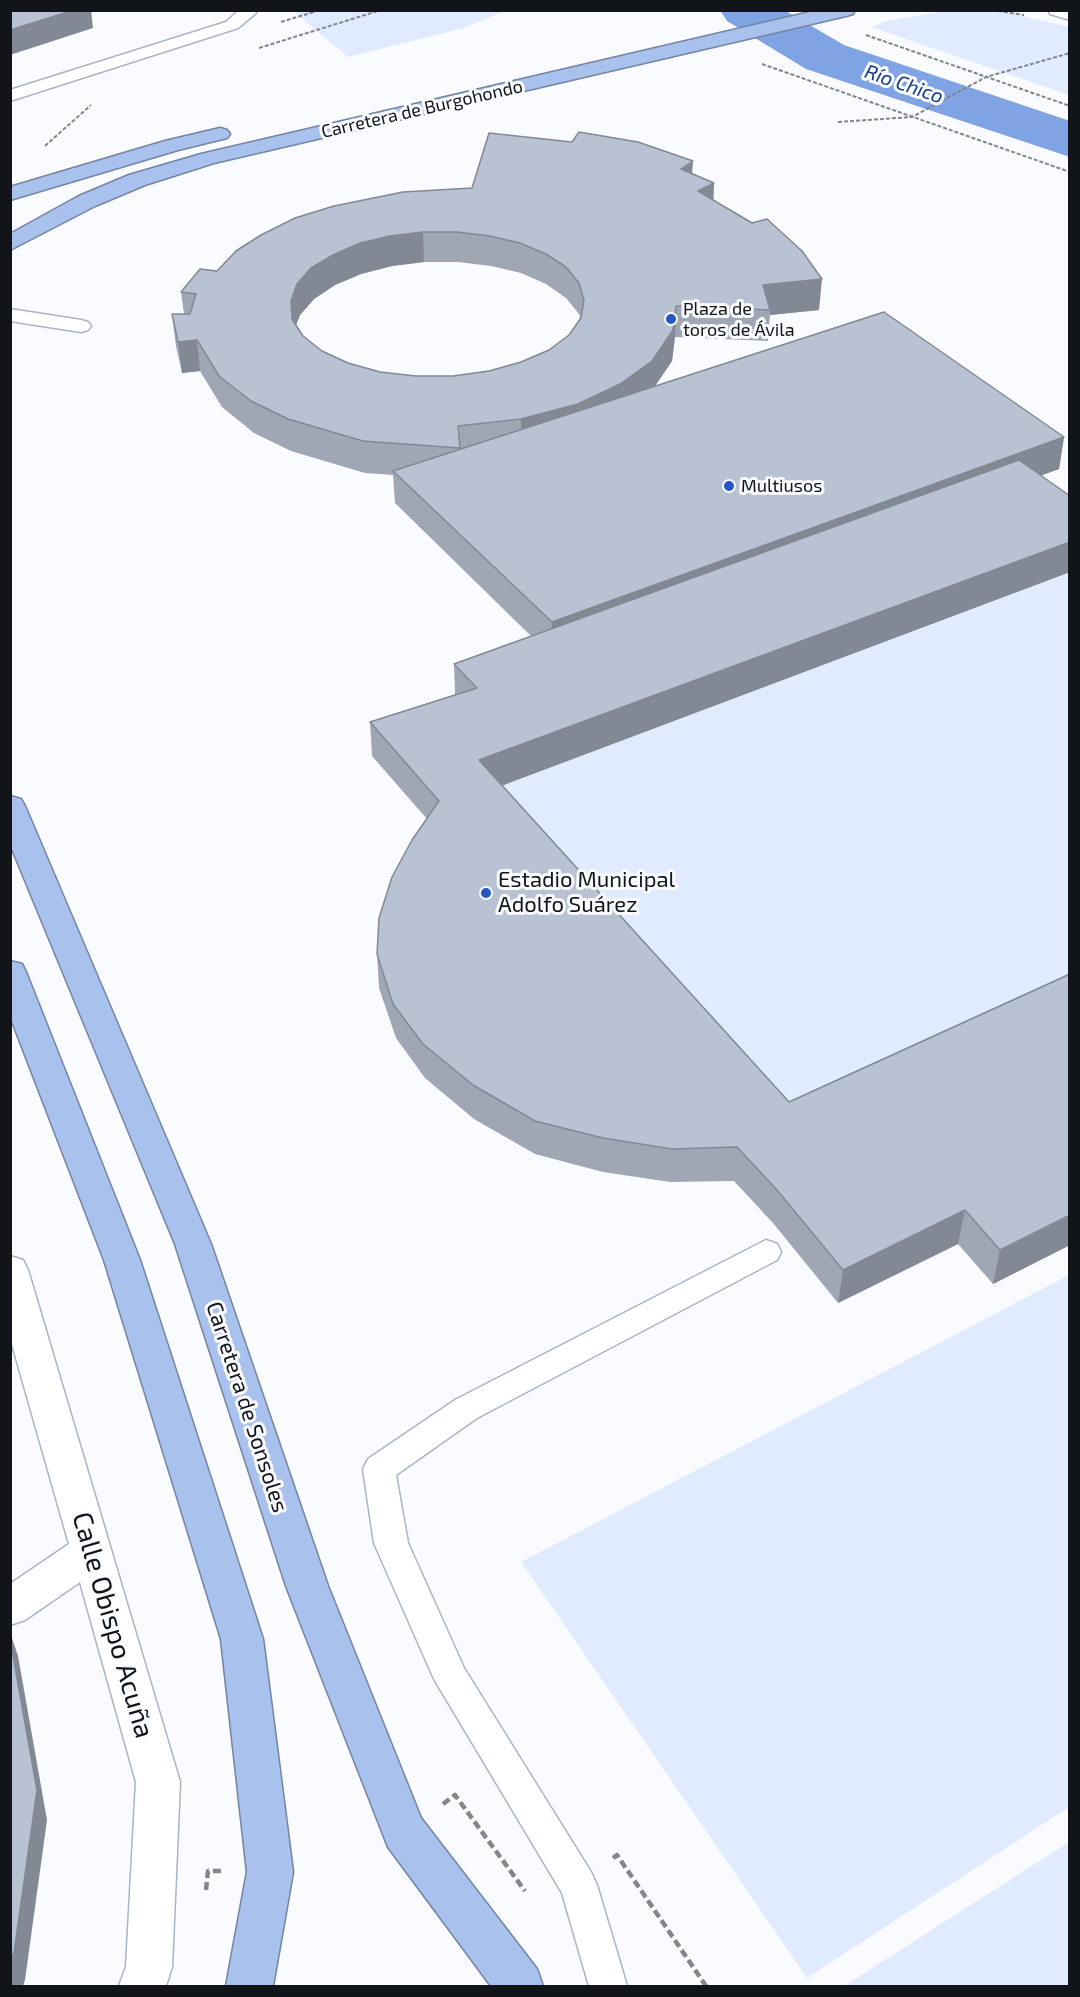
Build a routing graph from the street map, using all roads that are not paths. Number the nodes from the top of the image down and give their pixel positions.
1 (248, 10) edge
2 (766, 10) edge
3 (1057, 10) edge
4 (839, 12) edge
5 (1070, 14) edge
6 (190, 22) dead end
7 (86, 70) junction
8 (424, 88) dead end
9 (10, 96) edge
10 (241, 129) dead end
11 (10, 194) edge
12 (10, 243) edge
13 (10, 315) edge
14 (81, 326) dead end
15 (10, 806) edge
16 (10, 972) edge
17 (766, 1252) dead end
18 (10, 1270) edge
19 (92, 1551) junction
20 (10, 1607) edge
21 (143, 1986) edge
22 (250, 1986) edge
23 (520, 1986) edge
24 (608, 1986) edge

1 - 7 lane
2 - 8 highway, Carretera de Burgohondo
3 - 5 street
4 - 12 highway, Carretera de Burgohondo
6 - 7 lane
7 - 9 lane
10 - 11 highway
13 - 14 lane
15 - 23 highway, Carretera de Sonsoles
16 - 22 highway
17 - 24 lane
18 - 19 street, Calle Obispo Acuña
19 - 20 street
19 - 21 street, Calle Obispo Acuña

